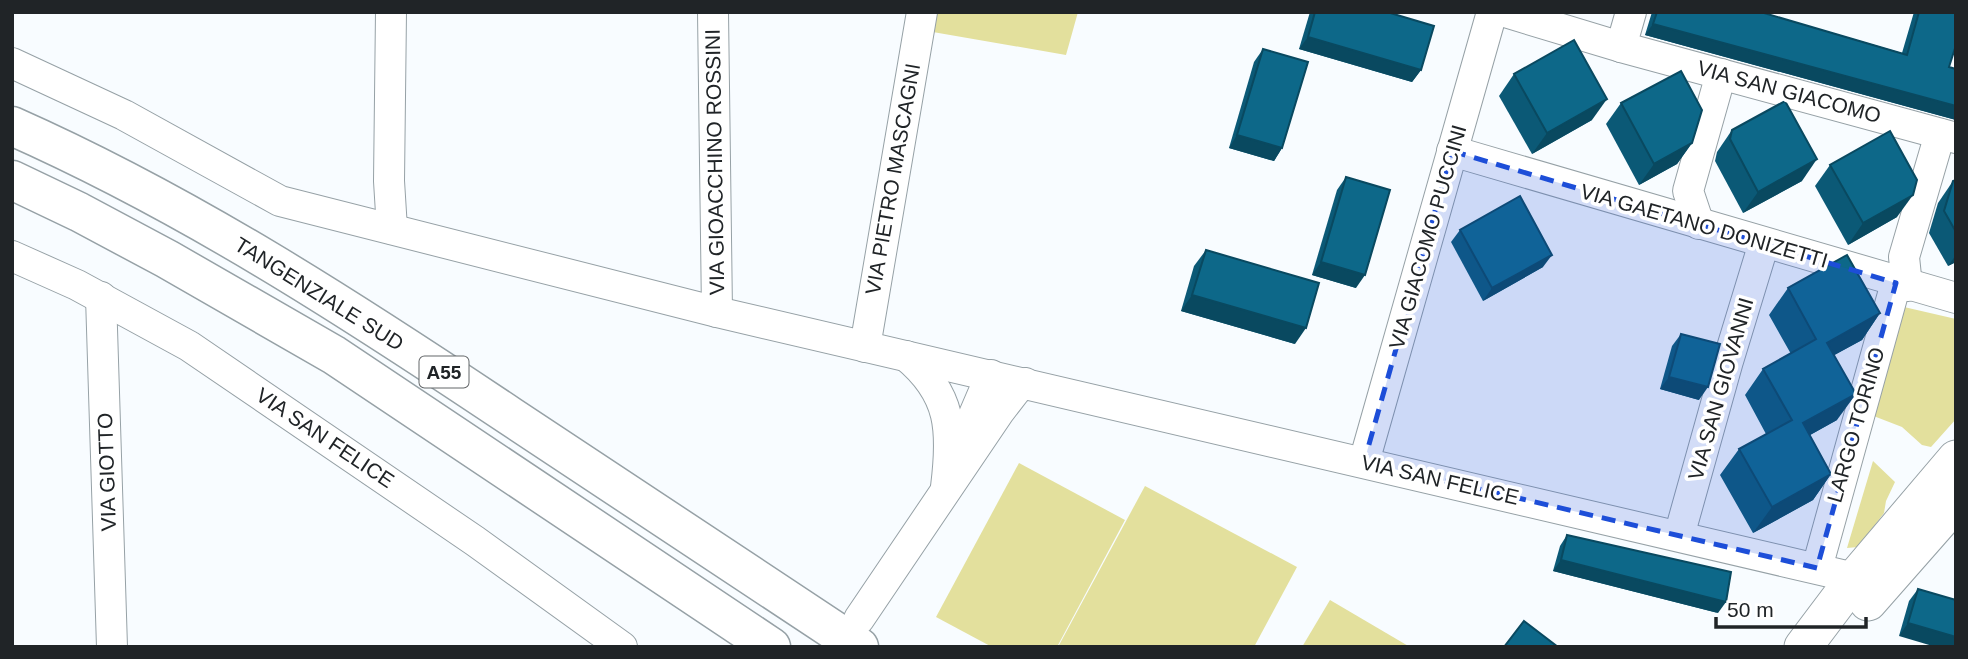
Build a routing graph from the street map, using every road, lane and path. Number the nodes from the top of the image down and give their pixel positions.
1 (391, 12) edge
2 (713, 12) edge
3 (922, 12) edge
4 (1492, 12) edge
5 (1505, 12) edge
6 (1631, 12) edge
7 (1621, 47) junction
8 (12, 64) edge
9 (1721, 74) junction
10 (12, 125) edge
11 (1948, 136) edge
12 (1452, 151) junction
13 (12, 180) edge
14 (1699, 224) junction
15 (392, 229) junction
16 (1764, 243) junction
17 (12, 256) edge
18 (1902, 284) junction
19 (102, 297) junction
20 (1956, 298) edge
21 (717, 312) junction
22 (865, 347) junction
23 (906, 356) junction
24 (991, 375) junction
25 (1025, 383) junction
26 (1956, 459) edge
27 (1364, 462) junction
28 (946, 488) junction
29 (1956, 502) edge
30 (1679, 536) junction
31 (1816, 568) junction
32 (1855, 578) junction
33 (859, 633) edge
34 (112, 647) edge
35 (622, 647) edge
36 (771, 647) edge
37 (1803, 647) edge
38 (1833, 647) edge

1 - 15 street
2 - 21 street, VIA GIOACCHINO ROSSINI
3 - 22 street, VIA PIETRO MASCAGNI
4 - 12 street, VIA GIACOMO PUCCINI
5 - 7 street, VIA SAN GIACOMO
6 - 7 street
7 - 9 street, VIA SAN GIACOMO
8 - 15 street, VIA SAN FELICE
9 - 11 street, VIA SAN GIACOMO
9 - 14 street
10 - 33 highway, TANGENZIALE SUD / A55
11 - 18 street, LARGO TORINO
12 - 14 street, VIA GAETANO DONIZETTI
12 - 27 street, VIA GIACOMO PUCCINI
13 - 36 highway, TANGENZIALE SUD / A55
14 - 16 street, VIA GAETANO DONIZETTI
15 - 21 street, VIA SAN FELICE
16 - 18 street, VIA GAETANO DONIZETTI
16 - 30 street, VIA SAN GIOVANNI
17 - 19 street, VIA SAN FELICE
18 - 20 street, VIA GAETANO DONIZETTI
18 - 31 street, LARGO TORINO
19 - 34 street, VIA GIOTTO
19 - 35 street, VIA SAN FELICE
21 - 22 street, VIA SAN FELICE
22 - 23 street, VIA SAN FELICE
23 - 24 street, VIA SAN FELICE
23 - 28 street
24 - 25 street, VIA SAN FELICE
24 - 28 street
25 - 27 street, VIA SAN FELICE
25 - 28 street
26 - 32 main road
27 - 30 street, VIA SAN FELICE
28 - 33 street
29 - 38 main road
30 - 31 street, VIA SAN FELICE
31 - 32 street, VIA SAN FELICE
32 - 37 main road

